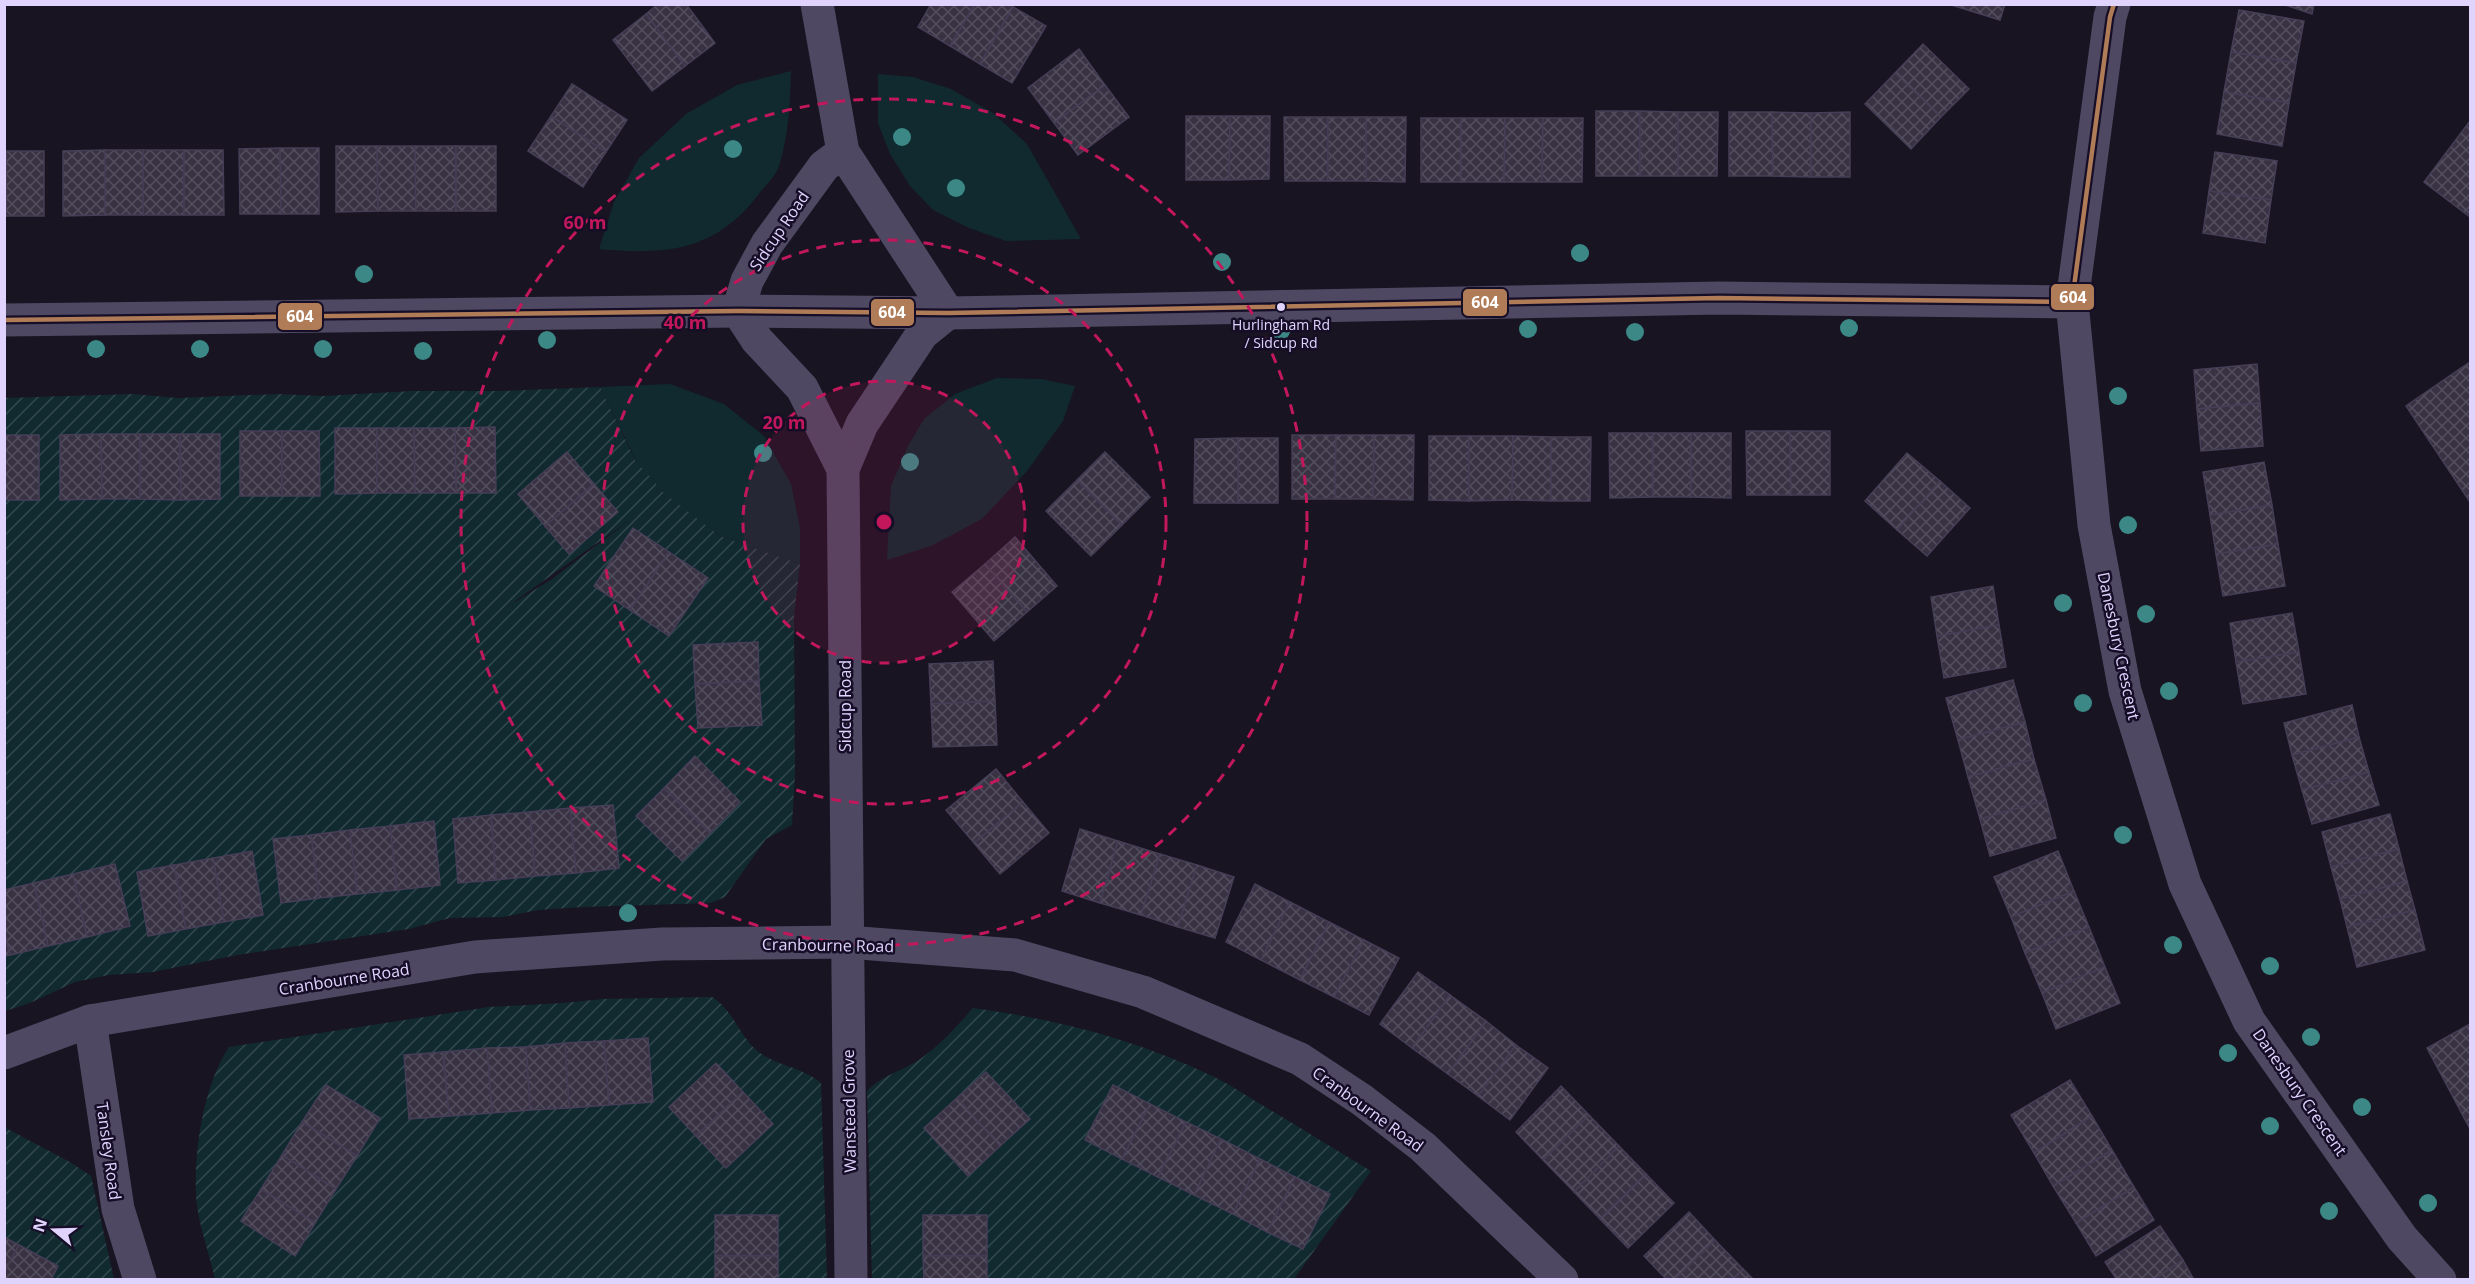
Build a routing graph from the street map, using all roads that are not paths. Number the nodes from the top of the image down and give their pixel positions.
1 (817, 4) edge
2 (2114, 4) edge
3 (843, 152) junction
4 (2072, 302) junction
5 (738, 311) junction
6 (948, 313) junction
7 (4, 320) edge
8 (843, 469) junction
9 (847, 942) junction
10 (90, 1021) junction
11 (4, 1053) edge
12 (140, 1280) edge
13 (851, 1280) edge
14 (1562, 1280) edge
15 (2440, 1280) edge

1 - 3 street
2 - 4 street, Danesbury Crescent
3 - 5 street, Sidcup Road
3 - 6 street
4 - 6 street
4 - 15 street, Danesbury Crescent
5 - 6 street
5 - 7 street
5 - 8 street, Sidcup Road
6 - 8 street, Sidcup Road
8 - 9 street, Sidcup Road
9 - 10 street, Cranbourne Road
9 - 13 street, Wanstead Grove
9 - 14 street, Cranbourne Road
10 - 11 street, Cranbourne Road
10 - 12 street, Tansley Road

